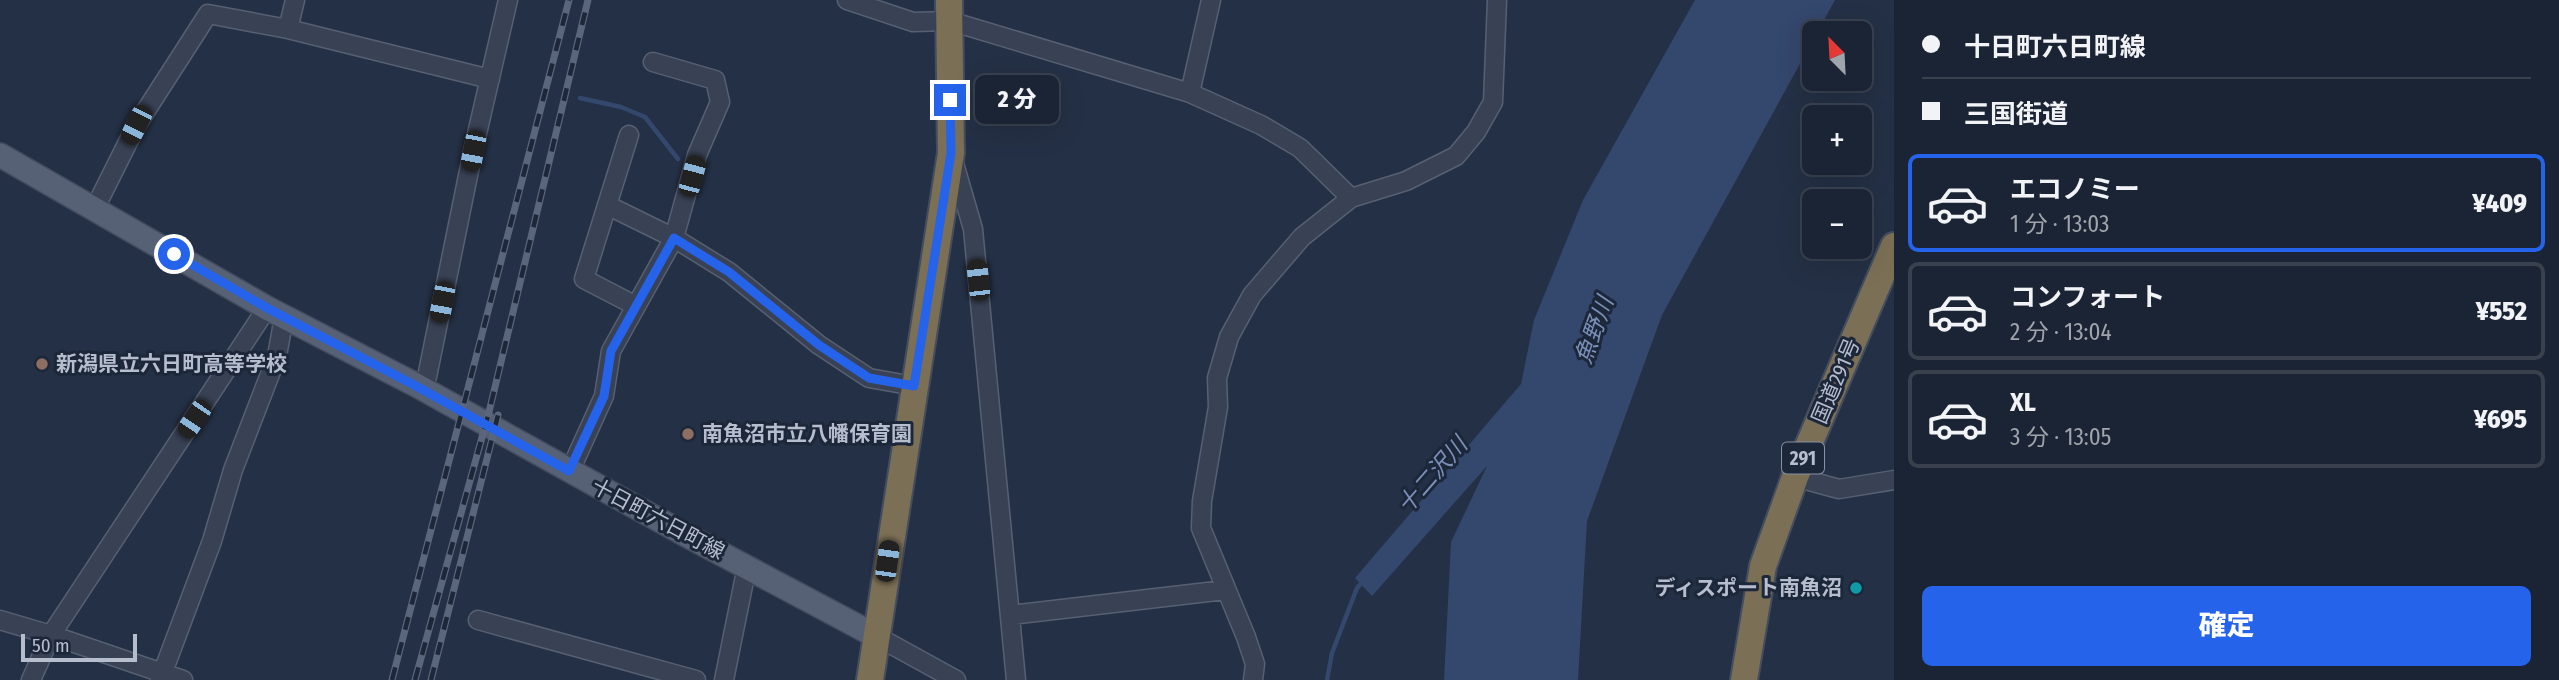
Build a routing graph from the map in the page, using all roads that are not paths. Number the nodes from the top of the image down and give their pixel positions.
1 (295, 0) edge
2 (847, 0) edge
3 (1211, 0) edge
4 (1497, 0) edge
5 (505, 1) edge
6 (950, 10) edge
7 (288, 29) junction
8 (653, 62) dead end
9 (490, 79) junction
10 (1190, 93) junction
11 (629, 135) dead end
12 (951, 153) junction
13 (0, 155) edge
14 (1351, 198) junction
15 (607, 205) junction
16 (95, 208) junction
17 (674, 238) junction
18 (1894, 246) edge
19 (636, 306) junction
20 (275, 313) junction
21 (416, 386) junction
22 (914, 386) junction
23 (569, 471) junction
24 (1795, 477) junction
25 (1894, 480) edge
26 (747, 566) junction
27 (1225, 590) junction
28 (1011, 615) junction
29 (0, 620) edge
30 (478, 620) dead end
31 (51, 635) junction
32 (876, 636) junction
33 (162, 677) edge
34 (31, 680) edge
35 (183, 680) edge
36 (696, 680) edge
37 (724, 680) edge
38 (870, 680) edge
39 (956, 680) edge
40 (1016, 680) edge
41 (1253, 680) edge
42 (1744, 680) edge

1 - 7 street
2 - 6 street
3 - 10 street
4 - 14 street
5 - 9 street
6 - 10 street
6 - 12 highway
7 - 9 street
7 - 16 street
8 - 17 street
9 - 21 street
10 - 14 street
11 - 15 street
12 - 22 highway
12 - 28 street
13 - 16 main road, 十日町六日町線
14 - 27 street
15 - 17 street
15 - 19 street
16 - 20 main road, 十日町六日町線
17 - 19 street
17 - 22 street
18 - 24 highway, 国道291号 / 291
19 - 23 street
20 - 21 main road, 十日町六日町線
20 - 31 street
20 - 33 street
21 - 23 main road, 十日町六日町線
22 - 32 highway
23 - 26 main road, 十日町六日町線
24 - 25 street
24 - 42 highway, 国道291号 / 291
26 - 32 main road, 十日町六日町線
26 - 37 street
27 - 28 street
27 - 41 street
28 - 40 street
29 - 31 street
30 - 36 street
31 - 33 street
31 - 34 street
32 - 38 highway
32 - 39 street
33 - 35 street

